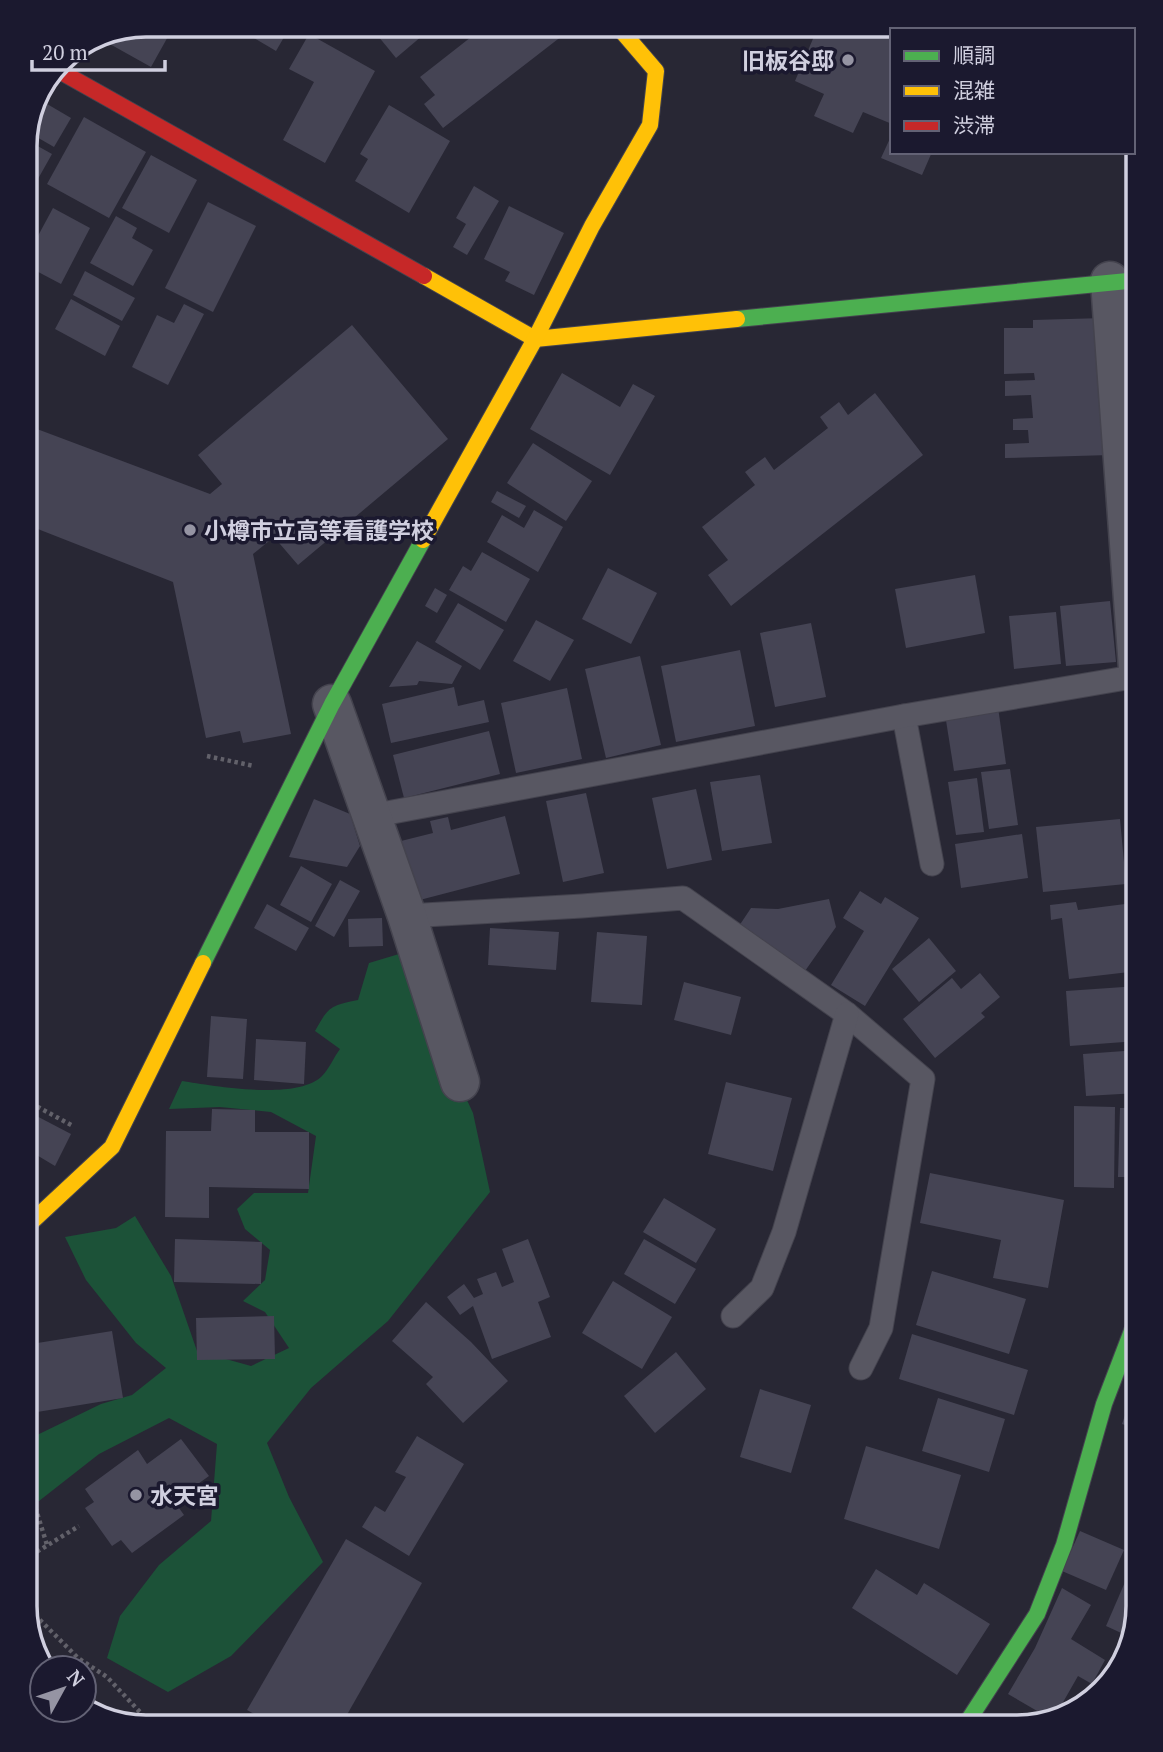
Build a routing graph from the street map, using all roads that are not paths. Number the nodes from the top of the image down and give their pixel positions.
1 (627, 37) edge
2 (65, 74) edge
3 (1124, 280) edge
4 (1126, 332) edge
5 (535, 339) junction
6 (1126, 678) edge
7 (332, 704) junction
8 (904, 716) junction
9 (371, 816) junction
10 (932, 864) dead end
11 (407, 916) junction
12 (847, 1014) junction
13 (460, 1082) dead end
14 (37, 1216) edge
15 (733, 1316) dead end
16 (1126, 1348) edge
17 (861, 1368) dead end
18 (972, 1715) edge

1 - 5 street
2 - 5 street
3 - 4 street
3 - 5 street
5 - 7 street
6 - 8 lane
7 - 9 street
7 - 14 street
8 - 9 lane
8 - 10 lane
9 - 11 street
11 - 12 lane
11 - 13 street
12 - 15 lane
12 - 17 lane
16 - 18 street

